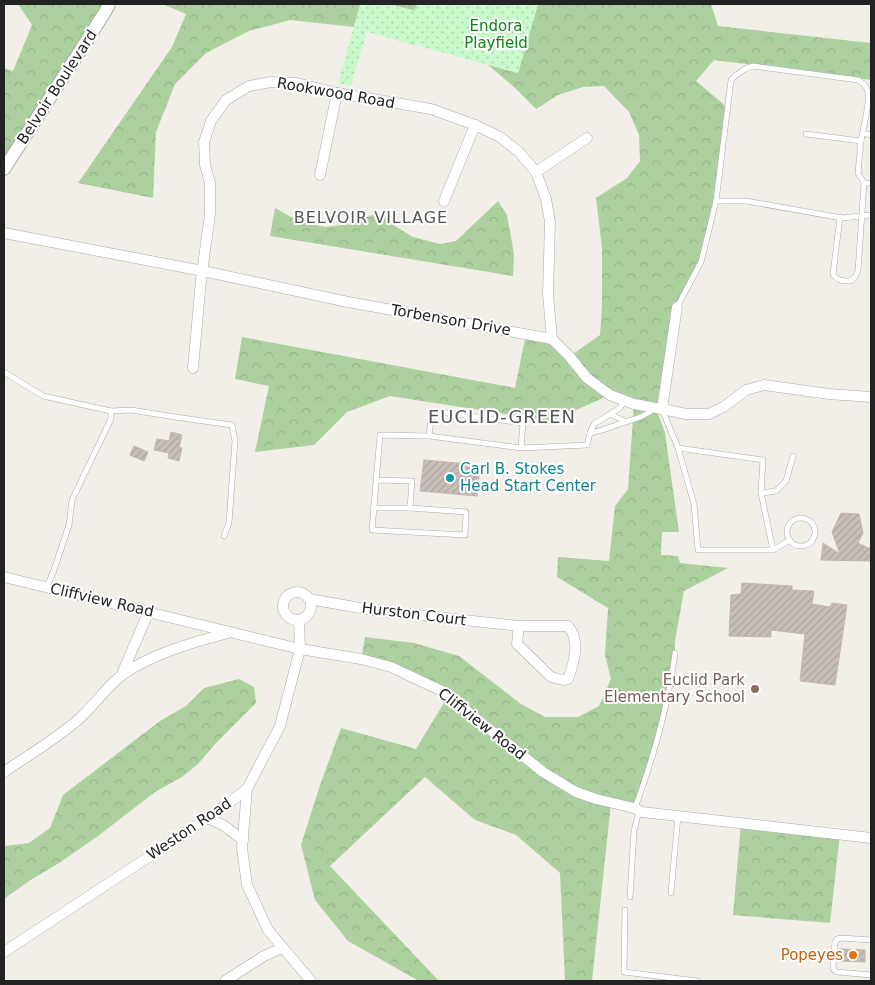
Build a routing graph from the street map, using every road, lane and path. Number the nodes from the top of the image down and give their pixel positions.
1 (109, 4) edge
2 (337, 93) junction
3 (476, 125) junction
4 (862, 133) junction
5 (806, 134) dead end
6 (871, 134) edge
7 (587, 138) dead end
8 (861, 141) junction
9 (4, 169) edge
10 (536, 172) junction
11 (320, 175) dead end
12 (864, 183) junction
13 (871, 184) edge
14 (444, 201) dead end
15 (716, 201) junction
16 (862, 215) junction
17 (871, 215) edge
18 (840, 217) junction
19 (4, 232) edge
20 (203, 271) junction
21 (677, 307) joint
22 (552, 339) junction
23 (193, 368) dead end
24 (4, 372) edge
25 (871, 397) edge
26 (625, 400) junction
27 (659, 408) junction
28 (111, 411) junction
29 (610, 414) junction
30 (626, 422) junction
31 (590, 434) junction
32 (429, 436) junction
33 (520, 448) junction
34 (678, 448) junction
35 (793, 456) dead end
36 (376, 480) junction
37 (761, 493) junction
38 (373, 508) junction
39 (410, 508) junction
40 (224, 536) dead end
41 (790, 540) junction
42 (773, 550) junction
43 (4, 577) edge
44 (47, 587) junction
45 (309, 599) junction
46 (149, 611) junction
47 (299, 620) junction
48 (519, 626) junction
49 (229, 632) junction
50 (300, 649) junction
51 (675, 653) dead end
52 (121, 676) junction
53 (4, 772) edge
54 (247, 789) junction
55 (637, 809) junction
56 (678, 816) junction
57 (207, 818) junction
58 (871, 838) edge
59 (243, 840) junction
60 (671, 893) dead end
61 (630, 897) dead end
62 (626, 910) dead end
63 (871, 940) edge
64 (282, 948) junction
65 (4, 952) edge
66 (871, 976) edge
67 (225, 981) edge
68 (311, 981) edge
69 (697, 981) edge

1 - 9 street, Belvoir Boulevard
2 - 3 street, Rookwood Road
2 - 11 street
2 - 20 street, Rookwood Road
3 - 10 street, Rookwood Road
3 - 14 street
4 - 6 lane
4 - 8 lane
4 - 15 lane
5 - 8 lane
7 - 10 street
8 - 12 lane
10 - 22 street, Rookwood Road
12 - 13 lane
12 - 16 lane
15 - 18 lane
15 - 21 lane
16 - 17 lane
16 - 18 lane
16 - 18 lane
19 - 20 street, Torbenson Drive
20 - 22 street, Torbenson Drive
20 - 23 street, Rookwood Road
21 - 27 street
22 - 26 street
24 - 28 lane
25 - 27 street
26 - 27 street
26 - 29 lane
27 - 30 lane
27 - 34 lane
28 - 40 lane
28 - 44 lane
29 - 30 lane
29 - 31 lane
30 - 31 lane
31 - 33 lane
32 - 33 lane
32 - 33 lane
32 - 36 lane
34 - 37 lane
34 - 42 lane
35 - 37 lane
36 - 38 lane
36 - 39 lane
37 - 42 lane
38 - 39 lane
38 - 39 lane
41 - 41 lane
41 - 42 lane
43 - 44 street, Cliffview Road
44 - 46 street, Cliffview Road
45 - 47 street
45 - 47 street, Hurston Court
45 - 48 street, Hurston Court
46 - 49 street, Cliffview Road
46 - 52 street
47 - 50 street
48 - 48 street, Hurston Court
49 - 50 street, Cliffview Road
49 - 52 street
50 - 54 street, Weston Road
50 - 55 street, Cliffview Road
51 - 55 lane
52 - 53 street
54 - 57 street, Weston Road
54 - 59 street
55 - 56 street, Cliffview Road
55 - 61 lane
56 - 58 street, Cliffview Road
56 - 60 lane
57 - 59 street
57 - 65 street, Weston Road
59 - 64 street
62 - 69 lane
63 - 66 lane
64 - 67 street
64 - 68 street

